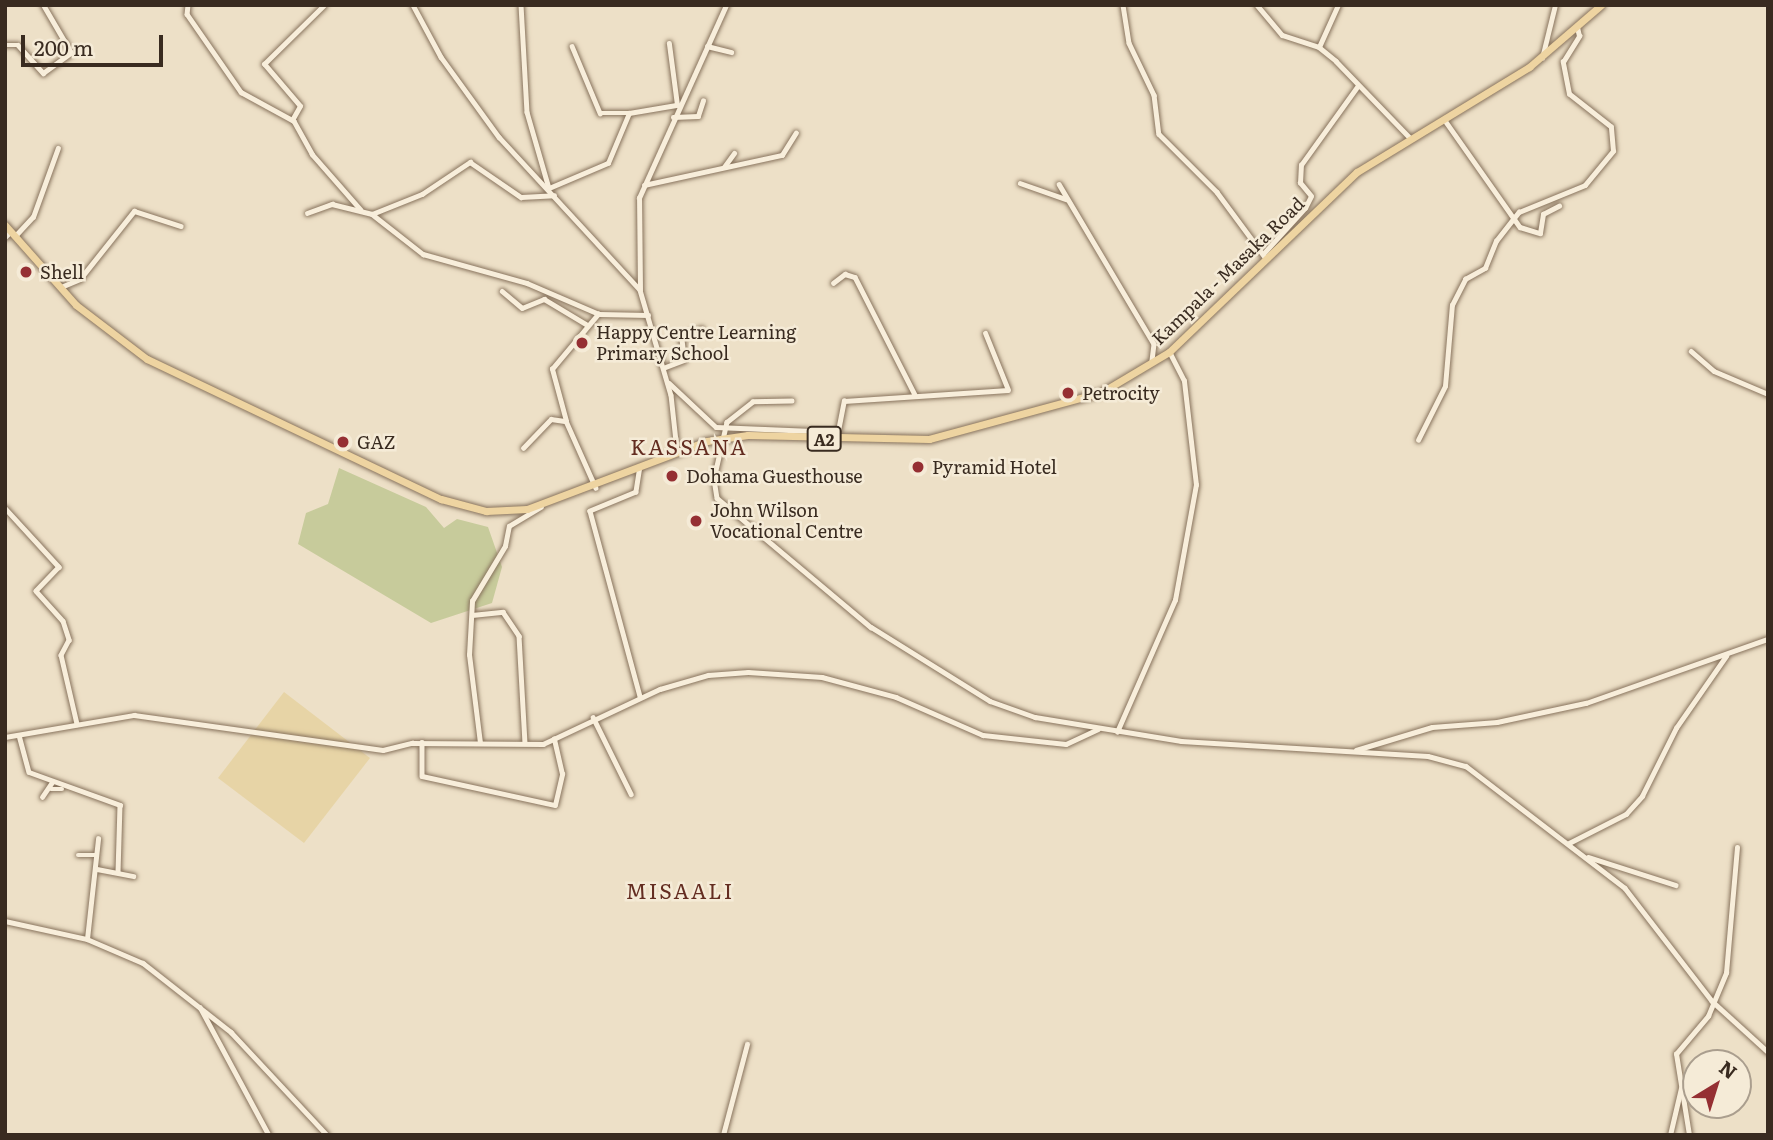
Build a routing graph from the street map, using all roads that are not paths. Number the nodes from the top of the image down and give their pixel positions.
1 (43, 5) edge
2 (188, 5) edge
3 (324, 5) edge
4 (413, 5) edge
5 (521, 5) edge
6 (726, 5) edge
7 (1123, 5) edge
8 (1257, 5) edge
9 (1338, 5) edge
10 (1555, 5) edge
11 (1601, 5) edge
12 (1577, 27) junction
13 (668, 44) dead end
14 (5, 45) edge
15 (572, 46) dead end
16 (706, 46) junction
17 (1319, 47) junction
18 (731, 52) dead end
19 (1542, 58) junction
20 (1357, 87) junction
21 (703, 101) dead end
22 (677, 105) junction
23 (629, 113) junction
24 (673, 117) junction
25 (1444, 119) junction
26 (292, 120) junction
27 (796, 133) dead end
28 (1411, 139) junction
29 (58, 148) dead end
30 (734, 153) dead end
31 (723, 168) junction
32 (1020, 183) dead end
33 (1059, 184) dead end
34 (644, 185) junction
35 (549, 188) junction
36 (554, 195) junction
37 (1067, 200) junction
38 (1559, 206) dead end
39 (361, 210) junction
40 (307, 213) dead end
41 (372, 214) junction
42 (1515, 217) junction
43 (181, 226) dead end
44 (9, 233) edge
45 (1264, 255) junction
46 (833, 283) dead end
47 (60, 287) junction
48 (640, 290) junction
49 (502, 291) dead end
50 (599, 314) junction
51 (648, 315) junction
52 (587, 325) junction
53 (701, 329) dead end
54 (985, 333) dead end
55 (1691, 351) dead end
56 (1169, 352) junction
57 (1151, 365) junction
58 (663, 368) junction
59 (667, 380) junction
60 (1768, 394) edge
61 (915, 396) junction
62 (792, 401) dead end
63 (566, 421) junction
64 (724, 428) junction
65 (837, 435) junction
66 (724, 438) junction
67 (1418, 440) dead end
68 (523, 449) dead end
69 (677, 450) junction
70 (640, 465) junction
71 (596, 488) junction
72 (541, 507) junction
73 (5, 508) edge
74 (472, 615) junction
75 (1768, 639) edge
76 (1726, 655) junction
77 (640, 696) junction
78 (593, 717) junction
79 (77, 724) junction
80 (1099, 728) junction
81 (1117, 732) junction
82 (19, 735) junction
83 (5, 737) edge
84 (554, 739) junction
85 (422, 742) junction
86 (480, 743) junction
87 (525, 743) junction
88 (1351, 752) junction
89 (52, 782) junction
90 (51, 789) junction
91 (62, 789) dead end
92 (631, 794) dead end
93 (42, 797) dead end
94 (98, 839) dead end
95 (1569, 843) junction
96 (1737, 848) dead end
97 (78, 855) dead end
98 (96, 855) junction
99 (1588, 857) junction
100 (97, 869) junction
101 (118, 872) junction
102 (133, 876) dead end
103 (1676, 885) dead end
104 (5, 921) edge
105 (87, 939) junction
106 (1712, 1001) junction
107 (200, 1007) junction
108 (747, 1044) dead end
109 (1768, 1052) edge
110 (1681, 1087) junction
111 (269, 1135) edge
112 (327, 1135) edge
113 (723, 1135) edge
114 (1670, 1135) edge
115 (1689, 1135) edge

1 - 14 street
2 - 26 street
3 - 26 street
4 - 35 street
5 - 35 street
6 - 16 street
7 - 45 street
8 - 17 street
9 - 17 street
10 - 19 street
11 - 12 main road, Kampala - Masaka Road / A2
12 - 19 main road, Kampala - Masaka Road / A2
12 - 42 street
13 - 22 street
15 - 23 street
16 - 18 street
16 - 22 street
17 - 20 street
19 - 25 main road, Kampala - Masaka Road / A2
20 - 28 street
20 - 45 street
21 - 24 street
22 - 23 street
22 - 24 street
23 - 35 street
24 - 34 street
25 - 28 main road, Kampala - Masaka Road / A2
25 - 42 street
26 - 39 street
27 - 31 street
28 - 45 main road, Kampala - Masaka Road / A2
29 - 44 street
30 - 31 street
31 - 34 street
32 - 37 street
33 - 37 street
34 - 48 street
35 - 36 street
36 - 41 street
36 - 48 street
37 - 57 street
38 - 42 street
39 - 40 street
39 - 41 street
41 - 50 street
42 - 67 street
43 - 47 street
44 - 47 main road, Kampala - Masaka Road / A2
45 - 56 main road, Kampala - Masaka Road / A2
46 - 61 street
47 - 72 main road, Kampala - Masaka Road / A2
48 - 51 street
49 - 52 street
50 - 51 street
50 - 52 street
51 - 58 street
52 - 63 street
53 - 58 street
54 - 61 street
55 - 60 street
56 - 57 main road, Kampala - Masaka Road / A2
56 - 81 street
57 - 65 main road, Kampala - Masaka Road / A2
58 - 59 street
59 - 64 street
59 - 69 street
61 - 65 street
62 - 64 street
63 - 68 street
63 - 71 street
64 - 65 street
64 - 66 street
65 - 66 main road, Kampala - Masaka Road / A2
66 - 69 main road, Kampala - Masaka Road / A2
66 - 80 street
69 - 70 main road, Kampala - Masaka Road / A2
70 - 71 main road, Kampala - Masaka Road / A2
70 - 77 street
71 - 72 main road, Kampala - Masaka Road / A2
72 - 74 street
73 - 79 street
74 - 86 street
74 - 87 street
75 - 76 street
76 - 88 street
76 - 95 street
77 - 78 street
77 - 80 street
78 - 84 street
78 - 92 street
79 - 82 street
79 - 85 street
80 - 81 street
81 - 88 street
82 - 83 street
82 - 89 street
84 - 85 street
84 - 87 street
85 - 86 street
86 - 87 street
88 - 95 street
89 - 90 street
89 - 101 street
90 - 91 street
90 - 93 street
94 - 98 street
95 - 99 street
96 - 106 street
97 - 98 street
98 - 100 street
99 - 103 street
99 - 106 street
100 - 101 street
100 - 105 street
101 - 102 street
104 - 105 street
105 - 107 street
106 - 109 street
106 - 110 street
107 - 111 street
107 - 112 street
108 - 113 street
110 - 114 street
110 - 115 street

